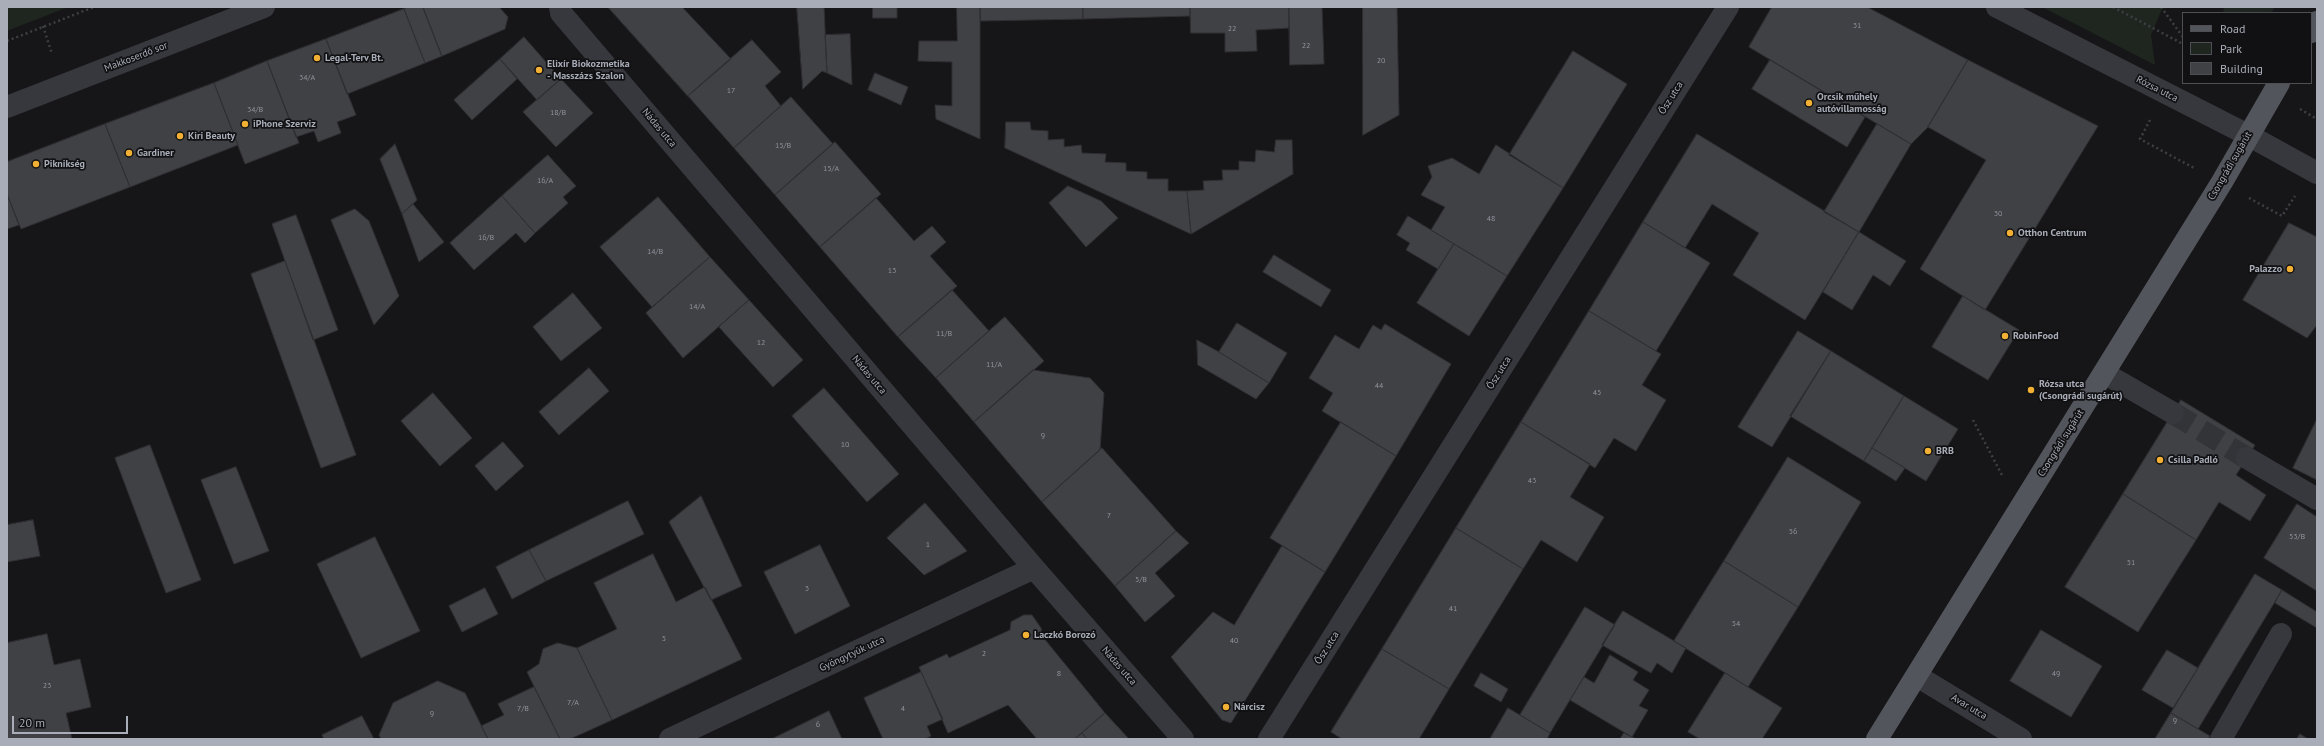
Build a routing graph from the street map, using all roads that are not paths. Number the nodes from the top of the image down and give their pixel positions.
1 (264, 7) edge
2 (560, 7) edge
3 (1728, 7) edge
4 (1997, 7) edge
5 (2278, 84) edge
6 (7, 107) edge
7 (2248, 135) junction
8 (2314, 172) edge
9 (2104, 373) junction
10 (2173, 413) tunnel mouth
11 (2247, 458) tunnel mouth
12 (2317, 499) edge
13 (1034, 568) junction
14 (2281, 634) dead end
15 (1917, 676) junction
16 (670, 739) edge
17 (1184, 739) edge
18 (1269, 739) edge
19 (1877, 739) edge
20 (2021, 739) edge
21 (2222, 739) edge

1 - 6 street, Makkoserdő sor
2 - 13 street, Nádas utca
3 - 18 street, Ősz utca
4 - 7 street, Rózsa utca
5 - 7 main road, Csongrádi sugárút
7 - 8 street, Rózsa utca
7 - 9 main road, Csongrádi sugárút
9 - 10 street
9 - 15 main road, Csongrádi sugárút
11 - 12 street
13 - 16 street, Gyöngytyúk utca
13 - 17 street, Nádas utca
14 - 21 street
15 - 19 main road, Csongrádi sugárút
15 - 20 street, Avar utca

